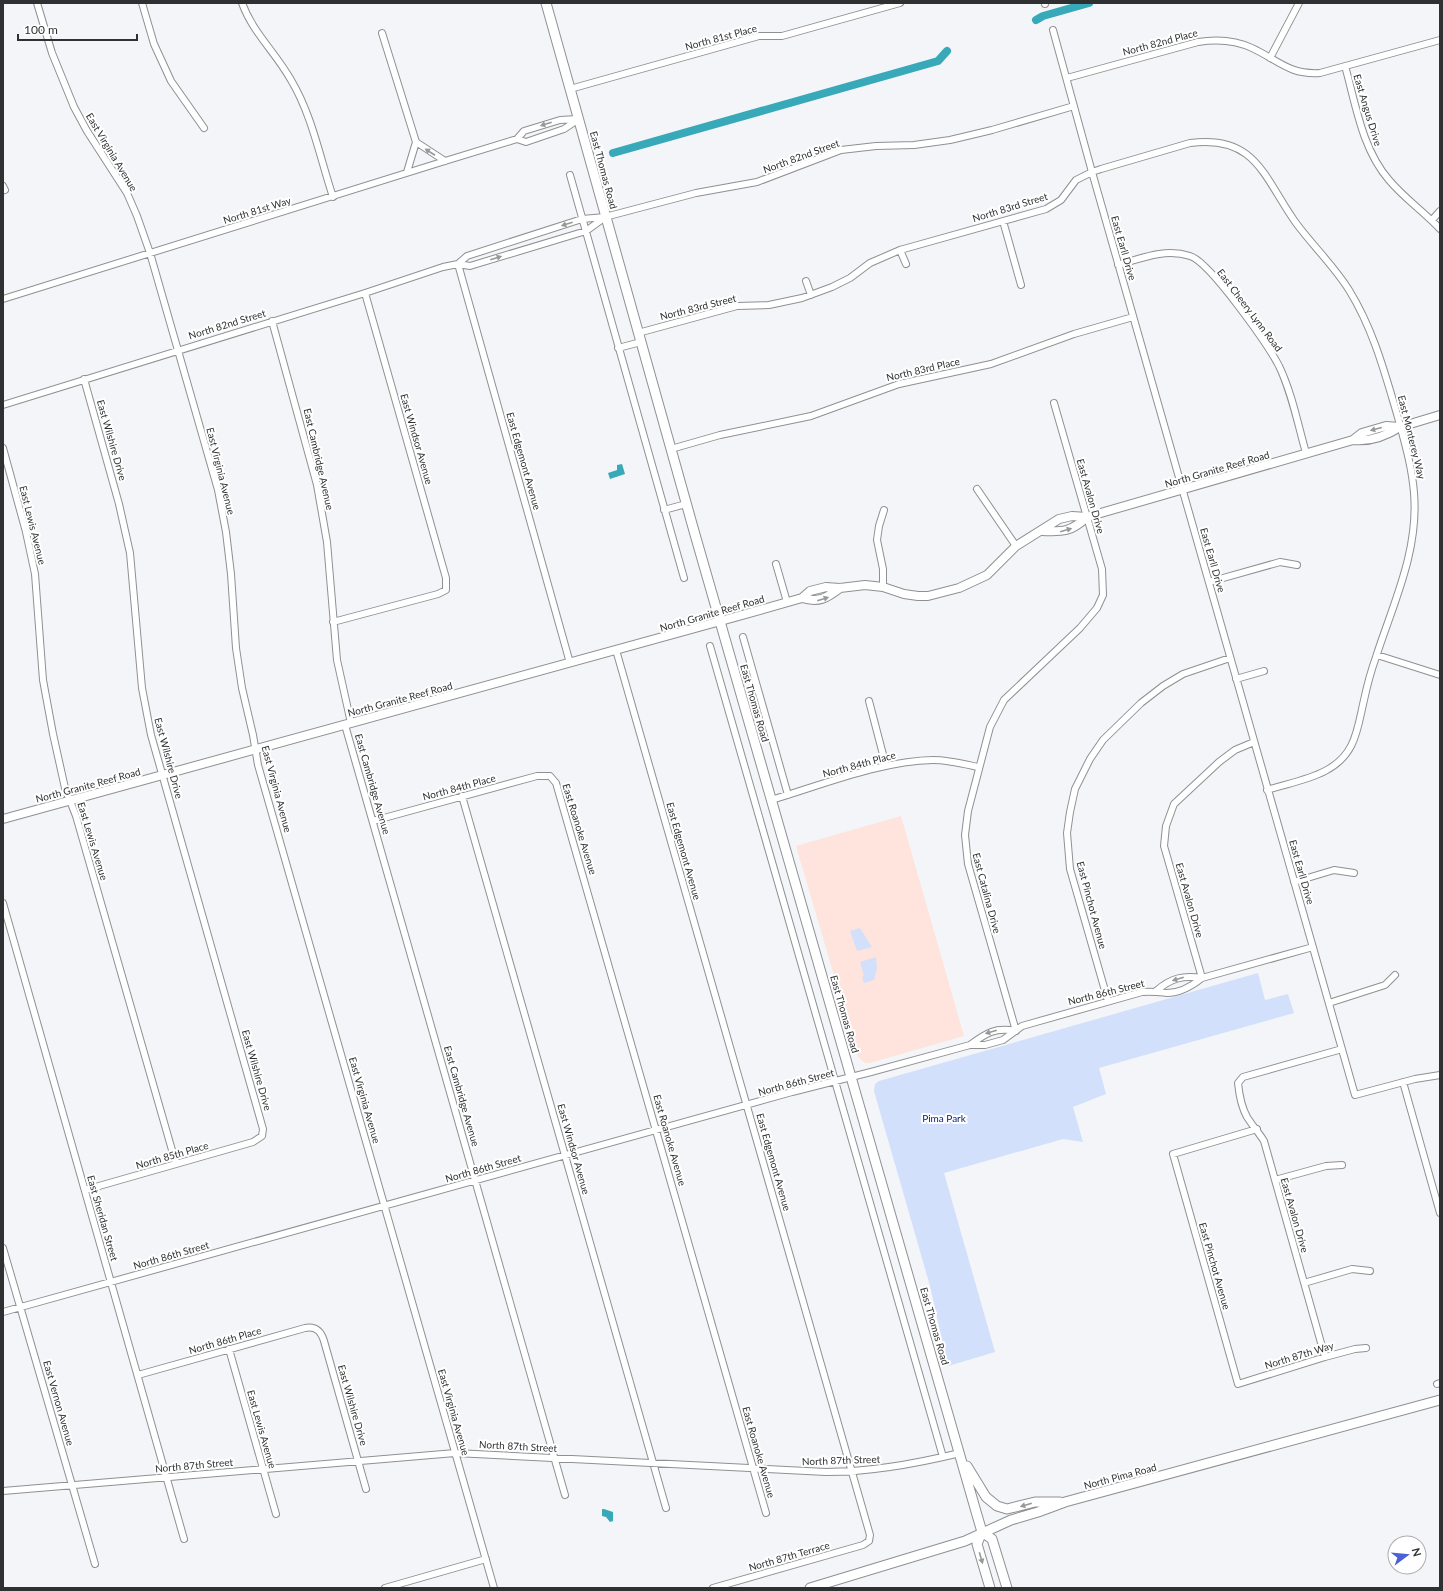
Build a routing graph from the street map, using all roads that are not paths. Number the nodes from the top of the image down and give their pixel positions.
1 (37, 3) edge
2 (142, 3) edge
3 (242, 3) edge
4 (546, 3) edge
5 (900, 3) edge
6 (1299, 3) edge
7 (1052, 30) dead end
8 (382, 33) dead end
9 (1440, 40) edge
10 (1270, 58) junction
11 (1345, 66) junction
12 (1067, 78) junction
13 (570, 89) junction
14 (1074, 106) junction
15 (579, 119) junction
16 (204, 128) dead end
17 (517, 139) junction
18 (416, 142) junction
19 (1212, 142) joint
20 (445, 161) junction
21 (407, 172) junction
22 (1092, 172) junction
23 (570, 175) dead end
24 (333, 197) junction
25 (1440, 211) edge
26 (605, 217) junction
27 (582, 219) junction
28 (1432, 220) junction
29 (1003, 221) junction
30 (1440, 229) edge
31 (586, 231) junction
32 (900, 250) junction
33 (150, 253) junction
34 (458, 264) junction
35 (906, 264) dead end
36 (1118, 265) junction
37 (806, 281) dead end
38 (1021, 285) dead end
39 (365, 293) junction
40 (811, 295) junction
41 (3, 299) edge
42 (1133, 317) junction
43 (272, 321) junction
44 (638, 333) junction
45 (641, 342) junction
46 (618, 348) junction
47 (178, 350) junction
48 (84, 380) junction
49 (1054, 403) dead end
50 (3, 404) edge
51 (1440, 415) edge
52 (1400, 427) junction
53 (3, 448) edge
54 (671, 449) junction
55 (1306, 453) junction
56 (977, 489) dead end
57 (1182, 489) junction
58 (686, 504) junction
59 (664, 510) junction
60 (884, 510) dead end
61 (1087, 517) junction
62 (1042, 531) junction
63 (1016, 546) junction
64 (776, 564) dead end
65 (1297, 565) dead end
66 (684, 578) dead end
67 (1209, 582) junction
68 (883, 587) junction
69 (787, 602) junction
70 (720, 621) junction
71 (333, 622) junction
72 (743, 637) dead end
73 (710, 646) dead end
74 (616, 650) junction
75 (1377, 655) junction
76 (1230, 658) junction
77 (1046, 661) joint
78 (570, 663) junction
79 (1264, 671) dead end
80 (1440, 675) edge
81 (1236, 679) junction
82 (869, 701) dead end
83 (348, 724) junction
84 (1254, 742) junction
85 (255, 750) junction
86 (886, 766) junction
87 (978, 767) junction
88 (162, 775) junction
89 (550, 776) joint
90 (1268, 790) junction
91 (788, 795) junction
92 (462, 796) junction
93 (771, 800) junction
94 (70, 801) junction
95 (3, 819) edge
96 (373, 822) junction
97 (1354, 874) dead end
98 (1294, 882) junction
99 (3, 903) edge
100 (1313, 947) junction
101 (1395, 974) dead end
102 (1202, 978) junction
103 (1156, 991) junction
104 (1108, 1001) junction
105 (1329, 1003) junction
106 (1016, 1031) junction
107 (970, 1045) junction
108 (1342, 1049) junction
109 (1440, 1075) edge
110 (852, 1077) junction
111 (836, 1081) junction
112 (1403, 1082) junction
113 (747, 1105) junction
114 (1257, 1129) junction
115 (656, 1130) junction
116 (262, 1136) joint
117 (565, 1156) junction
118 (176, 1164) junction
119 (1342, 1165) dead end
120 (476, 1180) junction
121 (1275, 1180) junction
122 (1440, 1186) edge
123 (1433, 1188) junction
124 (85, 1190) junction
125 (384, 1206) junction
126 (1440, 1213) edge
127 (3, 1248) edge
128 (1370, 1271) dead end
129 (111, 1282) junction
130 (1304, 1283) junction
131 (21, 1308) junction
132 (3, 1312) edge
133 (317, 1329) joint
134 (1366, 1348) dead end
135 (229, 1349) junction
136 (1325, 1357) junction
137 (138, 1375) junction
138 (1238, 1384) joint
139 (1440, 1400) edge
140 (455, 1453) junction
141 (960, 1453) junction
142 (943, 1457) junction
143 (555, 1458) junction
144 (358, 1461) junction
145 (653, 1464) junction
146 (263, 1469) junction
147 (753, 1469) junction
148 (852, 1472) junction
149 (167, 1477) junction
150 (72, 1485) junction
151 (366, 1488) dead end
152 (3, 1491) edge
153 (565, 1495) dead end
154 (1065, 1502) junction
155 (666, 1508) dead end
156 (766, 1512) dead end
157 (276, 1514) dead end
158 (982, 1532) junction
159 (184, 1539) dead end
160 (869, 1542) joint
161 (486, 1560) junction
162 (95, 1564) dead end
163 (385, 1588) edge
164 (494, 1588) edge
165 (713, 1588) edge
166 (810, 1588) edge
167 (990, 1588) edge
168 (1007, 1588) edge

1 - 33 street, East Virginia Avenue
2 - 16 street
3 - 24 street
4 - 13 main road, East Thomas Road
5 - 13 street, North 81st Place
6 - 10 street
7 - 12 street, East Earll Drive
8 - 18 street
9 - 11 street, North 82nd Place
10 - 11 street, North 82nd Place
10 - 12 street, North 82nd Place
11 - 28 street, East Angus Drive
12 - 14 street, East Earll Drive
13 - 15 main road, East Thomas Road
14 - 22 street, East Earll Drive
14 - 26 street, North 82nd Street
15 -> 17 street, North 81st Way
15 - 17 street, North 81st Way
15 - 26 main road, East Thomas Road
17 - 20 street, North 81st Way
20 -> 18 street
18 - 21 street
19 - 22 street, North 83rd Street
19 - 52 street, East Monterey Way
20 - 21 street, North 81st Way
21 - 24 street, North 81st Way
22 - 29 street, North 83rd Street
22 - 36 street, East Earll Drive
23 - 27 street
24 - 33 street, North 81st Way
25 - 28 street
26 - 27 street, North 82nd Street
26 - 31 street, North 82nd Street
26 - 44 main road, East Thomas Road
27 - 31 street
27 -> 34 street, North 82nd Street
28 - 30 street, East Angus Drive
29 - 32 street, North 83rd Street
29 - 38 street
34 -> 31 street, North 82nd Street
31 - 46 street
32 - 35 street
32 - 40 street, North 83rd Street
33 - 41 street, North 81st Way
33 - 47 street, East Virginia Avenue
34 - 39 street, North 82nd Street
34 - 78 street, East Edgemont Avenue
36 - 42 street, East Earll Drive
36 - 55 street, East Cheery Lynn Road
37 - 40 street
39 - 43 street, North 82nd Street
39 - 71 street, East Windsor Avenue
40 - 44 street, North 83rd Street
42 - 54 street, North 83rd Place
42 - 57 street, East Earll Drive
43 - 47 street, North 82nd Street
43 - 71 street, East Cambridge Avenue
44 - 45 main road, East Thomas Road
45 - 46 street
45 - 54 main road, East Thomas Road
46 - 59 street
47 - 48 street, North 82nd Street
47 - 85 street, East Virginia Avenue
48 - 50 street, North 82nd Street
48 - 88 street, East Wilshire Drive
49 - 61 street, East Avalon Drive
51 - 52 street, North Granite Reef Road
52 - 55 street, North Granite Reef Road
52 - 75 street, East Monterey Way
53 - 94 street, East Lewis Avenue
54 - 58 main road, East Thomas Road
55 - 57 street, North Granite Reef Road
56 - 63 street
57 - 61 street, North Granite Reef Road
57 - 67 street, East Earll Drive
58 - 59 street
58 - 70 main road, East Thomas Road
59 - 66 street
60 - 68 street
61 - 62 street, North Granite Reef Road
62 -> 61 street, North Granite Reef Road
61 - 77 street, East Avalon Drive
62 - 63 street, North Granite Reef Road
63 - 68 street, North Granite Reef Road
64 - 69 street
65 - 67 street
67 - 76 street, East Earll Drive
68 - 69 street, North Granite Reef Road
69 - 70 street, North Granite Reef Road
70 - 74 street, North Granite Reef Road
70 - 93 main road, East Thomas Road
71 - 83 street, East Cambridge Avenue
72 - 91 street, East Thomas Road
73 - 111 street
74 - 78 street, North Granite Reef Road
74 - 113 street, East Edgemont Avenue
75 - 80 street
75 - 90 street, East Monterey Way
76 - 81 street, East Earll Drive
76 - 104 street, East Pinchot Avenue
77 - 87 street, East Catalina Drive
78 - 83 street, North Granite Reef Road
79 - 81 street
81 - 84 street, East Earll Drive
82 - 86 street
83 - 85 street, North Granite Reef Road
83 - 96 street, East Cambridge Avenue
84 - 90 street, East Earll Drive
84 - 102 street, East Avalon Drive
85 - 88 street, North Granite Reef Road
85 - 125 street, East Virginia Avenue
86 - 87 street, North 84th Place
86 - 91 street, North 84th Place
87 - 106 street, East Catalina Drive
88 - 94 street, North Granite Reef Road
88 - 116 street, East Wilshire Drive
89 - 92 street, North 84th Place
89 - 115 street, East Roanoke Avenue
90 - 98 street, East Earll Drive
91 - 93 street, North 84th Place
92 - 96 street, North 84th Place
92 - 117 street, East Windsor Avenue
93 - 110 main road, East Thomas Road
94 - 95 street, North Granite Reef Road
94 - 118 street, East Lewis Avenue
96 - 120 street, East Cambridge Avenue
97 - 98 street
98 - 100 street, East Earll Drive
99 - 124 street, East Sheridan Street
100 - 102 street, North 86th Street
100 - 105 street, East Earll Drive
101 - 105 street
102 - 103 street, North 86th Street
102 -> 103 street, North 86th Street
103 - 104 street, North 86th Street
104 - 106 street, North 86th Street
105 - 108 street, East Earll Drive
106 - 107 street, North 86th Street
106 -> 107 street, North 86th Street
107 - 110 street, North 86th Street
108 - 112 street, East Earll Drive
108 - 114 street, East Avalon Drive
109 - 112 street
110 - 111 street, North 86th Street
110 - 141 main road, East Thomas Road
111 - 113 street, North 86th Street
111 - 142 street
112 - 123 street
113 - 115 street, North 86th Street
113 - 148 street, East Edgemont Avenue
114 - 121 street, East Avalon Drive
114 - 138 street, East Pinchot Avenue
115 - 117 street, North 86th Street
115 - 147 street, East Roanoke Avenue
116 - 118 street, North 85th Place
117 - 120 street, North 86th Street
117 - 145 street, East Windsor Avenue
118 - 124 street, North 85th Place
119 - 121 street
120 - 125 street, North 86th Street
120 - 143 street, East Cambridge Avenue
121 - 130 street, East Avalon Drive
122 - 123 street
123 - 126 street
124 - 129 street, East Sheridan Street
125 - 129 street, North 86th Street
125 - 140 street, East Virginia Avenue
127 - 131 street, East Vernon Avenue
128 - 130 street
129 - 131 street, North 86th Street
129 - 137 street, East Sheridan Street
130 - 136 street, East Avalon Drive
131 - 132 street, North 86th Street
131 - 150 street, East Vernon Avenue
133 - 135 street, North 86th Place
133 - 144 street, East Wilshire Drive
134 - 136 street, North 87th Way
135 - 137 street, North 86th Place
135 - 146 street, East Lewis Avenue
136 - 138 street, North 87th Way
137 - 149 street, East Sheridan Street
139 - 154 main road, North Pima Road
140 - 143 street, North 87th Street
140 - 144 street, North 87th Street
140 - 161 street, East Virginia Avenue
141 - 142 street, North 87th Street
154 -> 141 main road
141 - 158 main road, East Thomas Road
142 - 148 street, North 87th Street
143 - 145 street, North 87th Street
143 - 153 street, East Cambridge Avenue
144 - 146 street, North 87th Street
144 - 151 street, East Wilshire Drive
145 - 147 street, North 87th Street
145 - 155 street, East Windsor Avenue
146 - 149 street, North 87th Street
146 - 157 street, East Lewis Avenue
147 - 148 street, North 87th Street
147 - 156 street, East Roanoke Avenue
148 - 160 street, East Edgemont Avenue
149 - 150 street, North 87th Street
149 - 159 street, East Sheridan Street
150 - 152 street, North 87th Street
150 - 162 street, East Vernon Avenue
154 - 158 main road, North Pima Road
158 - 166 main road, North Pima Road
158 -> 167 main road, East Thomas Road
158 - 168 main road, East Thomas Road
160 - 165 street, North 87th Terrace
161 - 163 street
161 - 164 street, East Virginia Avenue

